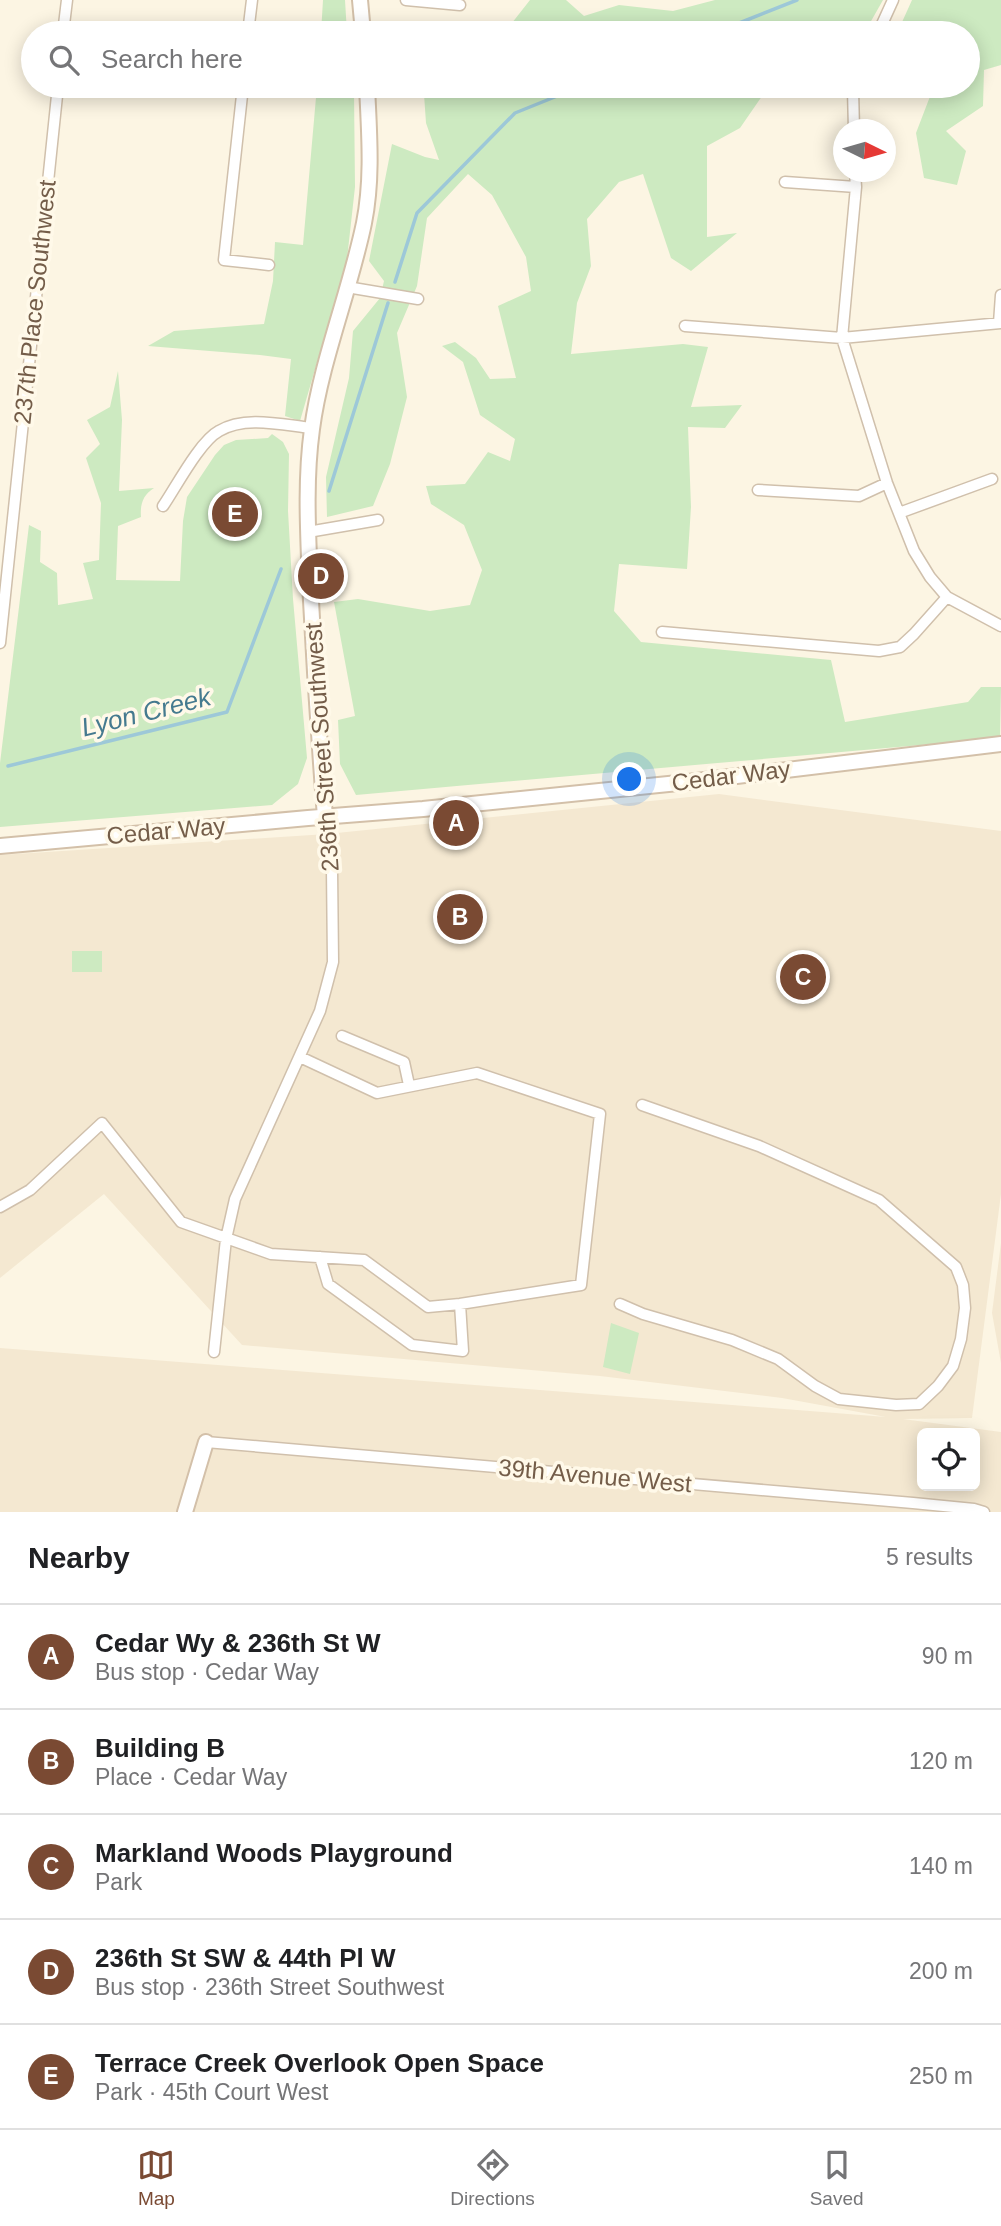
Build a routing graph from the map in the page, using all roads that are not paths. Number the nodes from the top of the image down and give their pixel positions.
1 (67, 0) edge
2 (252, 0) edge
3 (360, 0) edge
4 (406, 0) edge
5 (893, 0) edge
6 (460, 5) dead end
7 (64, 21) edge
8 (249, 21) edge
9 (362, 21) edge
10 (883, 21) edge
11 (57, 98) edge
12 (242, 98) edge
13 (367, 98) edge
14 (853, 98) edge
15 (854, 119) edge
16 (785, 182) dead end
17 (856, 182) edge
18 (856, 187) junction
19 (269, 265) dead end
20 (347, 287) junction
21 (1001, 295) edge
22 (418, 299) dead end
23 (1000, 323) edge
24 (685, 326) dead end
25 (842, 338) junction
26 (312, 428) junction
27 (992, 479) dead end
28 (887, 483) junction
29 (758, 491) dead end
30 (163, 506) dead end
31 (900, 513) junction
32 (378, 520) dead end
33 (308, 532) junction
34 (947, 597) junction
35 (1001, 626) edge
36 (662, 632) dead end
37 (0, 643) edge
38 (1001, 744) edge
39 (326, 817) junction
40 (0, 846) edge
41 (342, 1036) dead end
42 (300, 1057) junction
43 (409, 1085) junction
44 (642, 1105) dead end
45 (0, 1207) edge
46 (226, 1239) junction
47 (320, 1257) junction
48 (460, 1304) junction
49 (620, 1304) dead end
50 (214, 1352) dead end
51 (206, 1441) joint
52 (186, 1512) edge
53 (984, 1512) edge

1 - 7 street
2 - 8 street
3 - 9 main road
4 - 6 street
5 - 10 street
11 - 37 street, 237th Place Southwest
12 - 19 street
13 - 20 main road, 236th Street Southwest
14 - 15 street
16 - 18 street
17 - 18 street
18 - 25 street
20 - 22 street
20 - 26 main road, 236th Street Southwest
21 - 23 street
23 - 25 street
24 - 25 street
25 - 28 street
26 - 30 street
26 - 33 main road, 236th Street Southwest
27 - 31 street
28 - 29 street
28 - 31 street
31 - 34 street
32 - 33 street
33 - 39 main road, 236th Street Southwest
34 - 35 street
34 - 36 street
38 - 39 main road, Cedar Way
39 - 40 main road, Cedar Way
39 - 42 street, 236th Street Southwest
41 - 43 street
42 - 43 street
42 - 46 street, 236th Street Southwest
43 - 48 street
44 - 49 street
45 - 46 street
46 - 47 street
46 - 50 street, 236th Street Southwest
47 - 48 street
47 - 48 street
51 - 52 main road
51 - 53 street, 39th Avenue West

